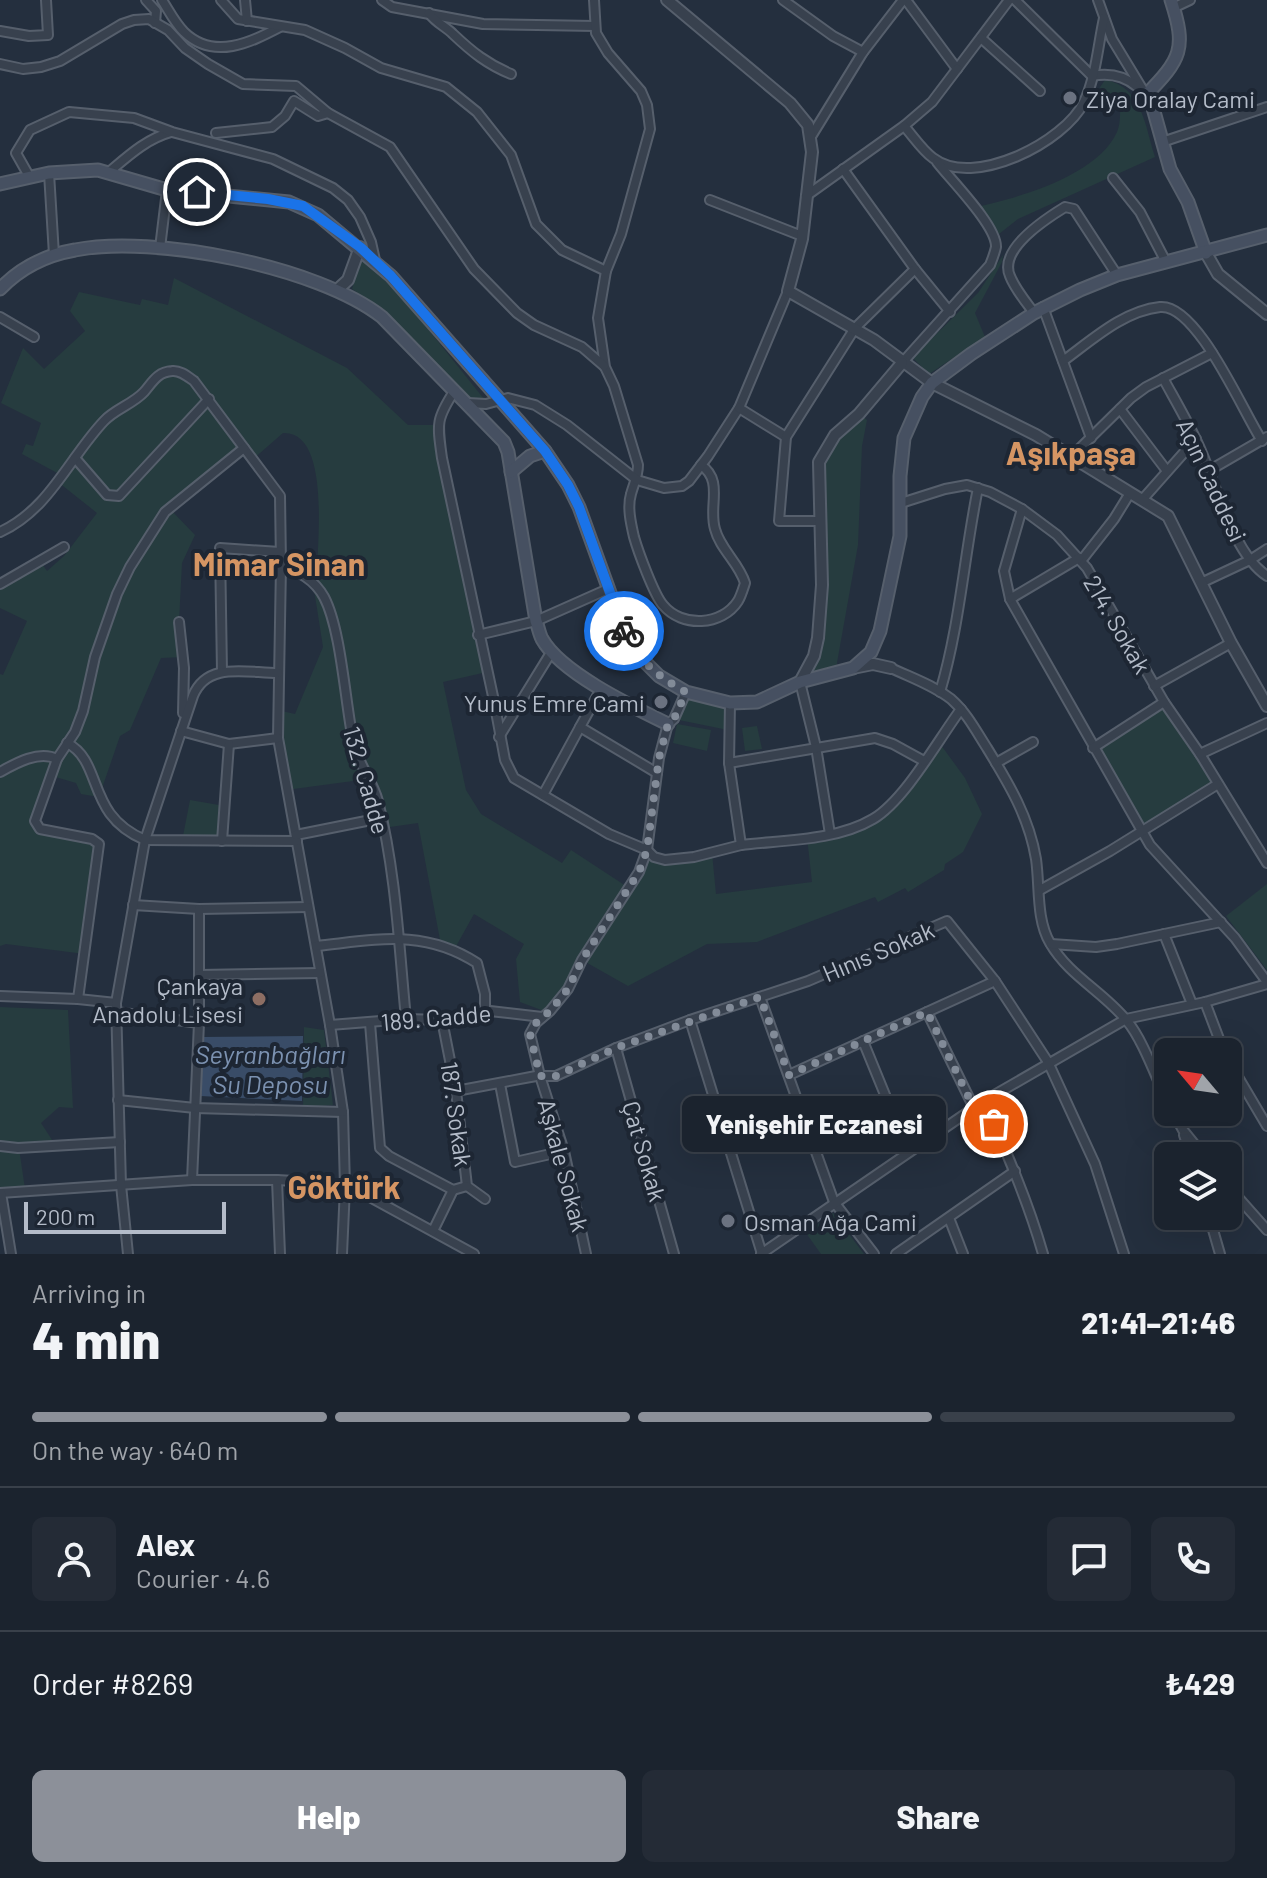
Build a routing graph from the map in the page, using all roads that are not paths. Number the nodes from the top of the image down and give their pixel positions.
1 (46, 0) edge
2 (146, 0) edge
3 (162, 0) edge
4 (221, 0) edge
5 (245, 0) edge
6 (382, 0) edge
7 (594, 0) edge
8 (667, 0) edge
9 (783, 0) edge
10 (904, 0) edge
11 (1009, 0) edge
12 (1015, 0) edge
13 (1098, 0) edge
14 (1190, 0) edge
15 (1172, 4) edge
16 (429, 13) junction
17 (1104, 18) junction
18 (247, 21) junction
19 (155, 23) junction
20 (282, 26) junction
21 (595, 26) junction
22 (0, 31) edge
23 (981, 38) junction
24 (863, 52) junction
25 (0, 64) edge
26 (957, 69) junction
27 (511, 74) dead end
28 (1092, 76) junction
29 (1040, 91) dead end
30 (1146, 95) junction
31 (1267, 107) edge
32 (328, 113) junction
33 (904, 126) junction
34 (172, 132) junction
35 (216, 133) dead end
36 (812, 135) junction
37 (1162, 142) junction
38 (934, 159) junction
39 (843, 169) junction
40 (109, 172) junction
41 (49, 173) junction
42 (29, 176) junction
43 (1113, 178) dead end
44 (0, 184) edge
45 (167, 190) junction
46 (806, 196) junction
47 (710, 200) dead end
48 (1267, 235) edge
49 (802, 236) junction
50 (360, 247) junction
51 (160, 248) junction
52 (1206, 253) junction
53 (54, 255) junction
54 (375, 260) junction
55 (1166, 262) junction
56 (915, 269) junction
57 (606, 271) junction
58 (1117, 275) junction
59 (0, 289) edge
60 (337, 290) junction
61 (788, 291) junction
62 (1039, 310) junction
63 (950, 312) junction
64 (1267, 314) edge
65 (0, 317) edge
66 (855, 328) junction
67 (34, 337) dead end
68 (1212, 353) junction
69 (1063, 361) junction
70 (902, 363) junction
71 (605, 367) junction
72 (1163, 378) junction
73 (932, 383) junction
74 (455, 390) junction
75 (209, 399) junction
76 (498, 399) junction
77 (468, 403) junction
78 (739, 408) junction
79 (1120, 409) junction
80 (786, 437) junction
81 (1091, 438) junction
82 (1196, 439) junction
83 (1264, 439) edge
84 (244, 448) junction
85 (545, 451) junction
86 (1072, 456) junction
87 (75, 458) junction
88 (701, 465) junction
89 (1210, 470) junction
90 (1167, 471) junction
91 (511, 472) junction
92 (637, 480) junction
93 (978, 488) junction
94 (1130, 493) junction
95 (1142, 500) junction
96 (901, 503) junction
97 (1022, 509) junction
98 (820, 521) junction
99 (0, 532) edge
100 (64, 547) dead end
101 (1267, 549) edge
102 (280, 552) junction
103 (1080, 559) junction
104 (1250, 560) junction
105 (281, 565) junction
106 (1267, 576) edge
107 (1203, 582) junction
108 (0, 584) edge
109 (608, 589) junction
110 (1010, 599) junction
111 (536, 621) junction
112 (179, 622) dead end
113 (478, 635) junction
114 (876, 642) junction
115 (1231, 643) junction
116 (552, 651) junction
117 (853, 668) junction
118 (891, 668) junction
119 (222, 672) junction
120 (278, 673) junction
121 (800, 682) junction
122 (1154, 686) junction
123 (601, 689) junction
124 (686, 692) junction
125 (940, 692) junction
126 (1164, 702) junction
127 (730, 703) junction
128 (1267, 706) edge
129 (961, 709) junction
130 (1267, 723) edge
131 (668, 724) junction
132 (580, 727) junction
133 (181, 731) junction
134 (499, 737) junction
135 (278, 738) junction
136 (1033, 742) dead end
137 (67, 743) junction
138 (229, 744) junction
139 (816, 747) junction
140 (1093, 748) junction
141 (1200, 754) junction
142 (57, 759) junction
143 (924, 761) junction
144 (729, 763) junction
145 (996, 763) junction
146 (0, 772) edge
147 (657, 773) junction
148 (1218, 784) junction
149 (543, 795) junction
150 (381, 818) junction
151 (1140, 830) junction
152 (830, 834) junction
153 (296, 838) junction
154 (145, 840) junction
155 (222, 841) junction
156 (741, 845) junction
157 (647, 850) junction
158 (1267, 863) edge
159 (1040, 890) junction
160 (133, 905) junction
161 (308, 907) junction
162 (199, 909) junction
163 (1221, 922) junction
164 (1164, 934) junction
165 (398, 937) junction
166 (1051, 944) junction
167 (316, 946) junction
168 (320, 973) junction
169 (199, 975) junction
170 (995, 981) junction
171 (1267, 983) edge
172 (0, 996) edge
173 (760, 997) junction
174 (78, 999) junction
175 (1205, 1002) junction
176 (1192, 1004) junction
177 (116, 1008) junction
178 (485, 1011) junction
179 (927, 1012) junction
180 (542, 1017) junction
181 (406, 1019) junction
182 (1126, 1019) junction
183 (442, 1020) junction
184 (690, 1020) junction
185 (199, 1023) junction
186 (370, 1023) junction
187 (330, 1025) junction
188 (1219, 1038) edge
189 (863, 1041) junction
190 (616, 1048) junction
191 (1048, 1062) junction
192 (1154, 1072) edge
193 (789, 1075) junction
194 (540, 1076) junction
195 (500, 1084) junction
196 (1242, 1084) edge
197 (456, 1091) junction
198 (118, 1100) junction
199 (984, 1101) junction
200 (195, 1108) junction
201 (974, 1108) junction
202 (343, 1112) junction
203 (1181, 1126) edge
204 (1267, 1126) edge
205 (1183, 1130) junction
206 (120, 1142) junction
207 (1187, 1142) edge
208 (1193, 1142) edge
209 (0, 1146) edge
210 (564, 1151) junction
211 (908, 1151) junction
212 (1015, 1171) junction
213 (192, 1180) junction
214 (277, 1180) junction
215 (121, 1185) junction
216 (467, 1186) junction
217 (345, 1187) junction
218 (453, 1190) junction
219 (0, 1193) edge
220 (485, 1199) dead end
221 (834, 1202) junction
222 (1242, 1202) edge
223 (949, 1218) junction
224 (1213, 1230) edge
225 (1267, 1230) edge
226 (433, 1231) junction
227 (11, 1254) edge
228 (128, 1254) edge
229 (280, 1254) edge
230 (342, 1254) edge
231 (474, 1254) edge
232 (586, 1254) edge
233 (674, 1254) edge
234 (762, 1254) edge
235 (874, 1254) edge
236 (896, 1254) edge
237 (963, 1254) edge
238 (1043, 1254) edge
239 (1124, 1254) edge
240 (1220, 1254) edge

1 - 22 street
2 - 19 street
3 - 20 street
4 - 18 street
5 - 18 street
6 - 16 street
7 - 21 street
8 - 36 street
9 - 24 street
10 - 24 street
10 - 26 street
11 - 23 street
12 - 28 street
13 - 17 street
14 - 15 street
15 - 30 main road
16 - 21 street
16 - 27 street
17 - 28 street
17 - 30 street
18 - 20 street
19 - 25 street
19 - 32 street
20 - 57 street
21 - 57 street
23 - 26 street
23 - 29 street
24 - 36 street
26 - 33 street
28 - 30 street
28 - 38 street
30 - 37 main road
31 - 37 street
32 - 35 street
32 - 71 street
33 - 38 street
33 - 39 street
34 - 40 street
34 - 42 street
34 - 54 street
36 - 46 street
37 - 52 main road
38 - 63 street
39 - 46 street
39 - 56 street
40 - 41 main road
40 - 45 main road
41 - 42 main road
41 - 53 street
42 - 44 main road
43 - 55 street
45 - 50 main road
45 - 51 street
46 - 49 street
47 - 49 street
48 - 52 main road
49 - 61 street
50 - 54 main road
50 - 60 street
51 - 53 main road
51 - 60 main road
52 - 55 main road
52 - 64 street
53 - 59 main road
54 - 76 main road
55 - 58 main road
56 - 63 street
56 - 66 street
57 - 71 street
58 - 62 main road
58 - 62 street
60 - 74 main road
61 - 66 street
61 - 78 street
62 - 69 street
62 - 73 main road
63 - 70 street
65 - 67 street
66 - 70 street
66 - 80 street
68 - 69 street
68 - 72 street
68 - 83 street
69 - 81 street
70 - 73 street
70 - 98 street
71 - 92 street
72 - 79 street
72 - 82 street, Açın Caddesi
73 - 86 street
73 - 96 main road
74 - 77 main road
74 - 113 street
75 - 84 street
75 - 87 street
75 - 87 street
76 - 77 street
76 - 85 main road
76 - 92 street
77 - 91 main road
78 - 80 street
78 - 88 street
79 - 81 street
79 - 90 street
80 - 98 street
81 - 86 street
82 - 89 street, Açın Caddesi
82 - 90 street
83 - 89 street
84 - 102 street
84 - 137 street
85 - 91 main road
85 - 109 main road
86 - 94 street
87 - 99 street
88 - 92 street
88 - 92 street
89 - 104 street, Açın Caddesi
90 - 95 street
91 - 111 main road
93 - 96 street, 214. Sokak
93 - 97 street, 214. Sokak
93 - 125 street
94 - 95 street
94 - 103 street
95 - 107 street
96 - 114 main road
97 - 103 street, 214. Sokak
97 - 110 street
98 - 121 street
100 - 108 street
101 - 104 street
102 - 105 street
102 - 119 street
103 - 110 street
103 - 122 street, 214. Sokak
104 - 106 street, Açın Caddesi
104 - 107 street
105 - 120 street
105 - 150 street, 132. Cadde
107 - 115 street
109 - 111 street
109 - 124 main road
110 - 140 street
111 - 113 street
111 - 116 main road
112 - 133 street
113 - 134 street
114 - 117 main road
114 - 118 street
115 - 122 street
115 - 128 street
116 - 123 main road
116 - 134 street
117 - 118 street
117 - 121 main road
118 - 125 street
119 - 120 street
119 - 133 street
120 - 135 street
121 - 127 main road
121 - 139 street
122 - 126 street, 214. Sokak
123 - 131 main road
123 - 132 street
124 - 127 main road
124 - 131 street
125 - 129 street
126 - 140 street
126 - 141 street, 214. Sokak
127 - 144 street
129 - 143 street
129 - 145 street
130 - 141 street
131 - 147 street
132 - 147 street
132 - 149 street
133 - 138 street
133 - 154 street
134 - 149 street
135 - 138 street
135 - 153 street
136 - 145 street
137 - 142 street
137 - 154 street
138 - 155 street
139 - 143 street
139 - 144 street
139 - 152 street
140 - 151 street
141 - 148 street, 214. Sokak
142 - 146 street
142 - 174 street
143 - 152 street
144 - 156 street
145 - 159 street
147 - 157 street
148 - 151 street
148 - 158 street, 214. Sokak
149 - 157 street
150 - 153 street
150 - 165 street, 132. Cadde
151 - 159 street
151 - 163 street
152 - 156 street
153 - 155 street
153 - 161 street
154 - 155 street
154 - 160 street
156 - 157 street
157 - 180 street
159 - 166 street
160 - 162 street
160 - 177 street
161 - 162 street
161 - 167 street
162 - 169 street
163 - 164 street
163 - 171 street
164 - 166 street
164 - 176 street
165 - 167 street
165 - 178 street
165 - 181 street, 132. Cadde
166 - 182 street
167 - 168 street
168 - 169 street
168 - 187 street
169 - 185 street
170 - 173 street, Hınıs Sokak
170 - 179 street
170 - 191 street, Hınıs Sokak
171 - 175 street
172 - 174 street
173 - 184 street, Hınıs Sokak
173 - 193 street
174 - 177 street
175 - 176 street
175 - 188 street
176 - 182 street
177 - 185 street
177 - 198 street
178 - 180 street, 189. Cadde
178 - 183 street, 189. Cadde
179 - 189 street
179 - 201 street
180 - 194 street, Aşkale Sokak
181 - 183 street, 189. Cadde
181 - 186 street, 189. Cadde
182 - 191 street
182 - 192 street
183 - 197 street, 187. Sokak
184 - 190 street, Hınıs Sokak
184 - 234 street
185 - 200 street
186 - 187 street, 189. Cadde
186 - 218 street
187 - 202 street
189 - 193 street
189 - 211 street
190 - 194 street, Hınıs Sokak
190 - 233 street, Çat Sokak
191 - 199 street
191 - 239 street, Hınıs Sokak
193 - 221 street
194 - 195 street, Hınıs Sokak
194 - 210 street, Aşkale Sokak
195 - 197 street, Hınıs Sokak
195 - 210 street
196 - 204 street
197 - 216 street, 187. Sokak
198 - 200 street
198 - 206 street
199 - 201 street
199 - 212 street
200 - 202 street
200 - 213 street
201 - 211 street
202 - 217 street
203 - 205 street
205 - 207 street
205 - 208 street
206 - 209 street
206 - 215 street
210 - 232 street, Aşkale Sokak
211 - 221 street
212 - 223 street
212 - 238 street
213 - 214 street
213 - 215 street
214 - 217 street
214 - 229 street
215 - 219 street
215 - 228 street
216 - 218 street
216 - 220 street, 187. Sokak
217 - 226 street
217 - 230 street
218 - 226 street
219 - 227 street
221 - 234 street
221 - 235 street
222 - 225 street
223 - 236 street
223 - 237 street
224 - 240 street
226 - 231 street

